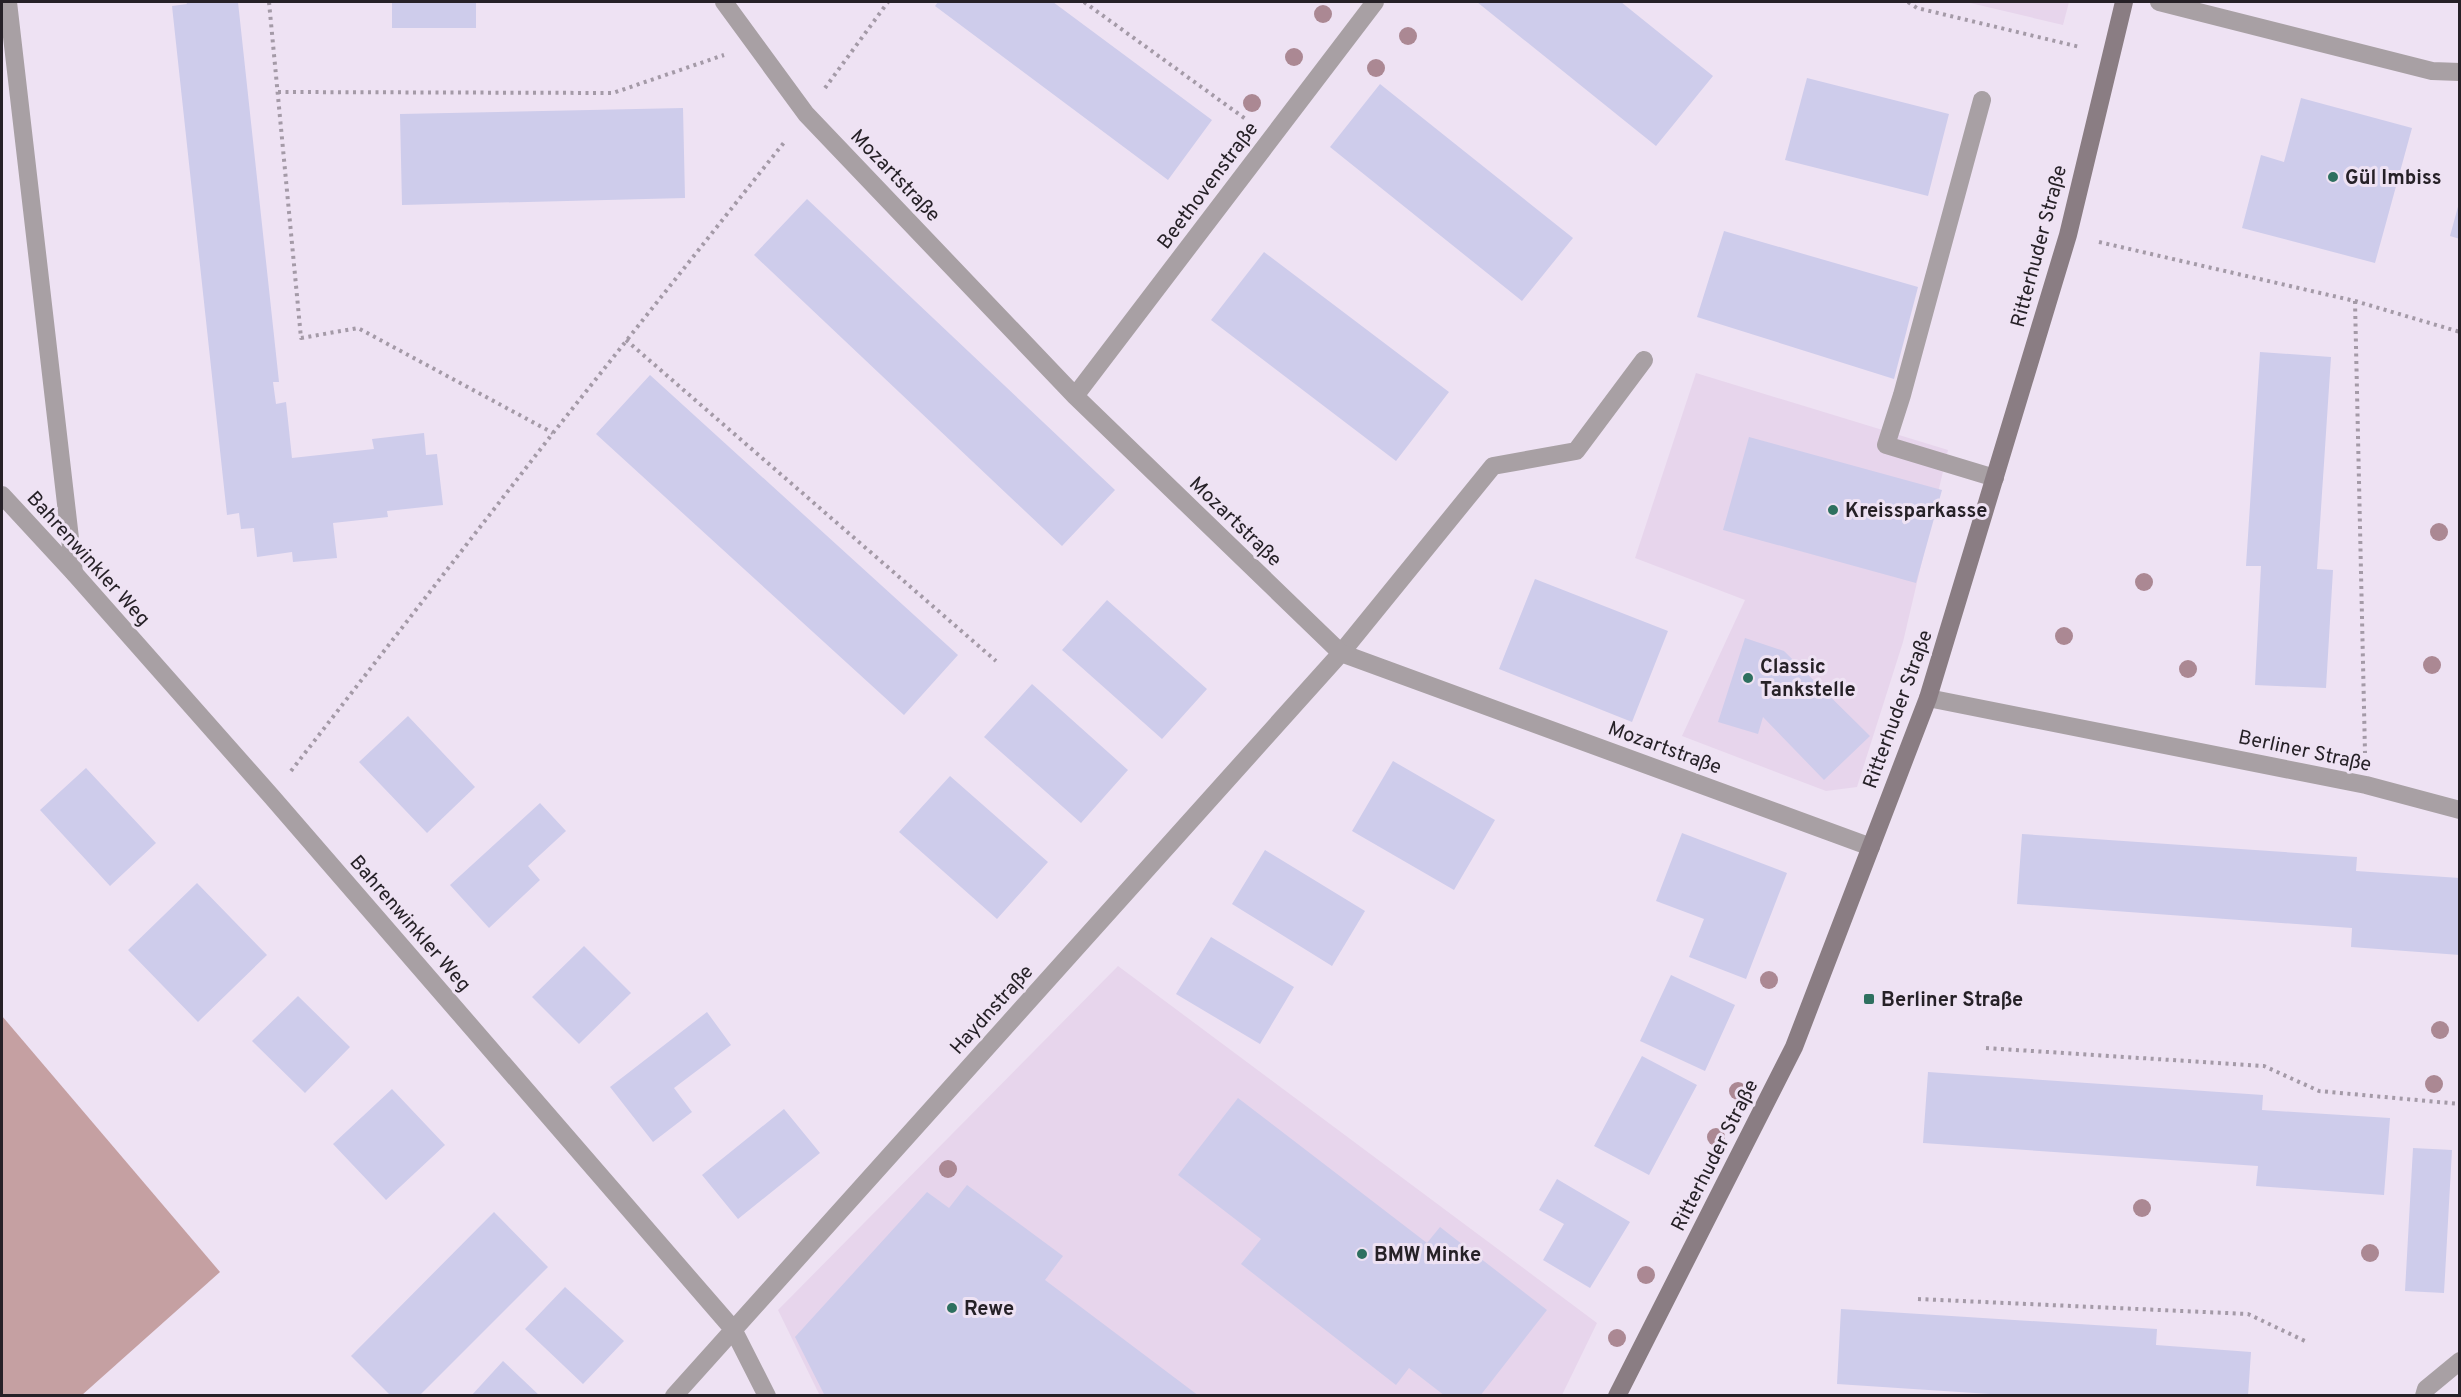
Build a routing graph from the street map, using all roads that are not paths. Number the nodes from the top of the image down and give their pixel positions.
1 (8, 2) edge
2 (724, 2) edge
3 (1375, 2) edge
4 (2124, 2) edge
5 (2159, 2) edge
6 (2460, 72) edge
7 (1982, 100) dead end
8 (1644, 360) dead end
9 (1075, 396) junction
10 (1995, 478) junction
11 (2, 495) edge
12 (74, 573) junction
13 (1341, 653) junction
14 (1928, 698) junction
15 (2460, 810) edge
16 (1871, 847) junction
17 (733, 1329) junction
18 (2460, 1361) edge
19 (674, 1395) edge
20 (767, 1395) edge
21 (1617, 1395) edge
22 (2424, 1395) edge

1 - 12 street
2 - 9 street, Mozartstraße
3 - 9 street, Beethovenstraße
4 - 10 street, Ritterhuder Straße
5 - 6 street
7 - 10 street
8 - 13 street, Haydnstraße
9 - 13 street, Mozartstraße
10 - 14 street, Ritterhuder Straße
11 - 12 street, Bahrenwinkler Weg
12 - 17 street, Bahrenwinkler Weg
13 - 16 street, Mozartstraße
13 - 17 street, Haydnstraße
14 - 15 street, Berliner Straße
14 - 16 street, Ritterhuder Straße
16 - 21 street, Ritterhuder Straße
17 - 19 street, Haydnstraße
17 - 20 street, Bahrenwinkler Weg
18 - 22 street

